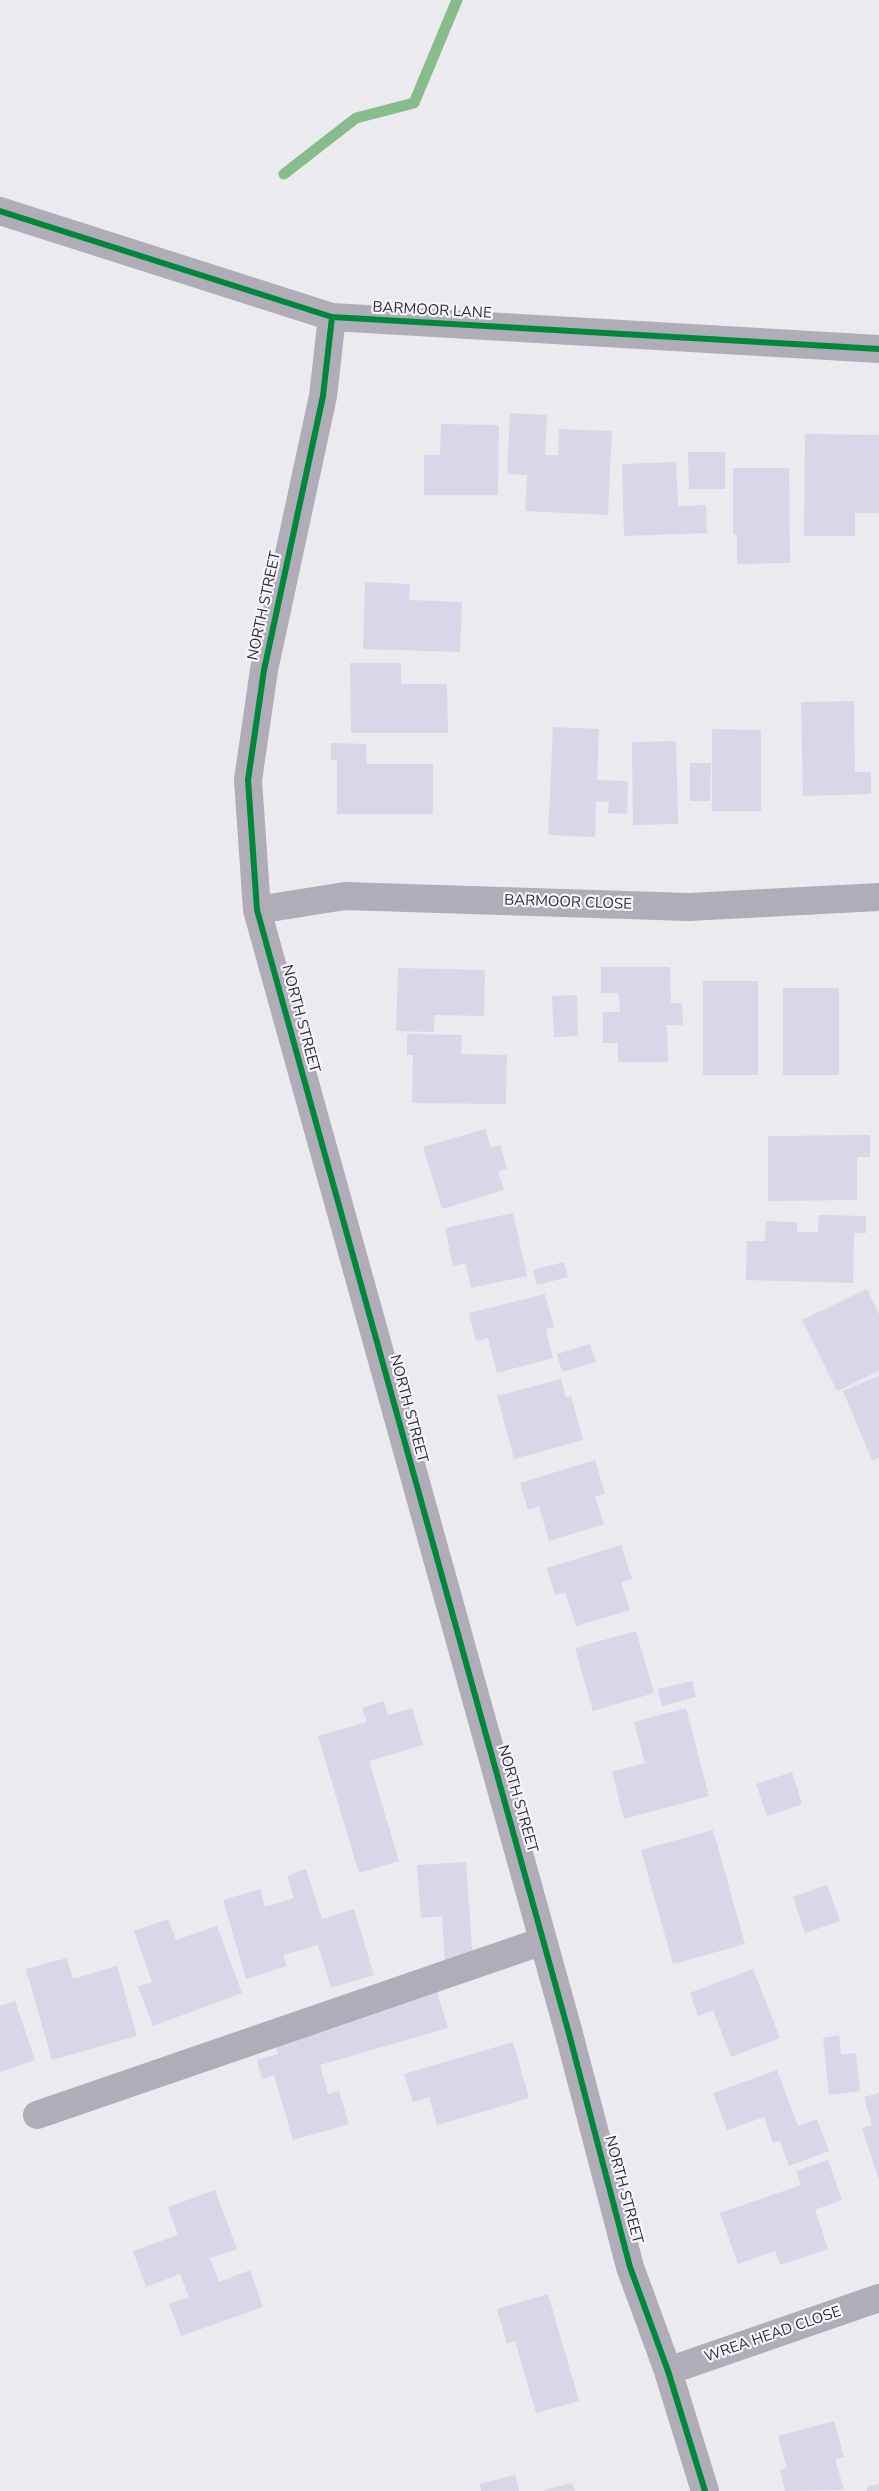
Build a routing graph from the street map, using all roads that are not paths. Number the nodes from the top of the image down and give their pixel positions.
1 (0, 211) edge
2 (332, 317) junction
3 (879, 349) edge
4 (879, 898) edge
5 (257, 910) junction
6 (543, 1941) junction
7 (37, 2115) dead end
8 (879, 2298) edge
9 (668, 2371) junction
10 (705, 2491) edge

1 - 2 street, BARMOOR LANE
2 - 3 street, BARMOOR LANE
2 - 5 street, NORTH STREET
4 - 5 street, BARMOOR CLOSE
5 - 6 street, NORTH STREET
6 - 7 street
6 - 9 street, NORTH STREET
8 - 9 street, WREA HEAD CLOSE
9 - 10 street, NORTH STREET

